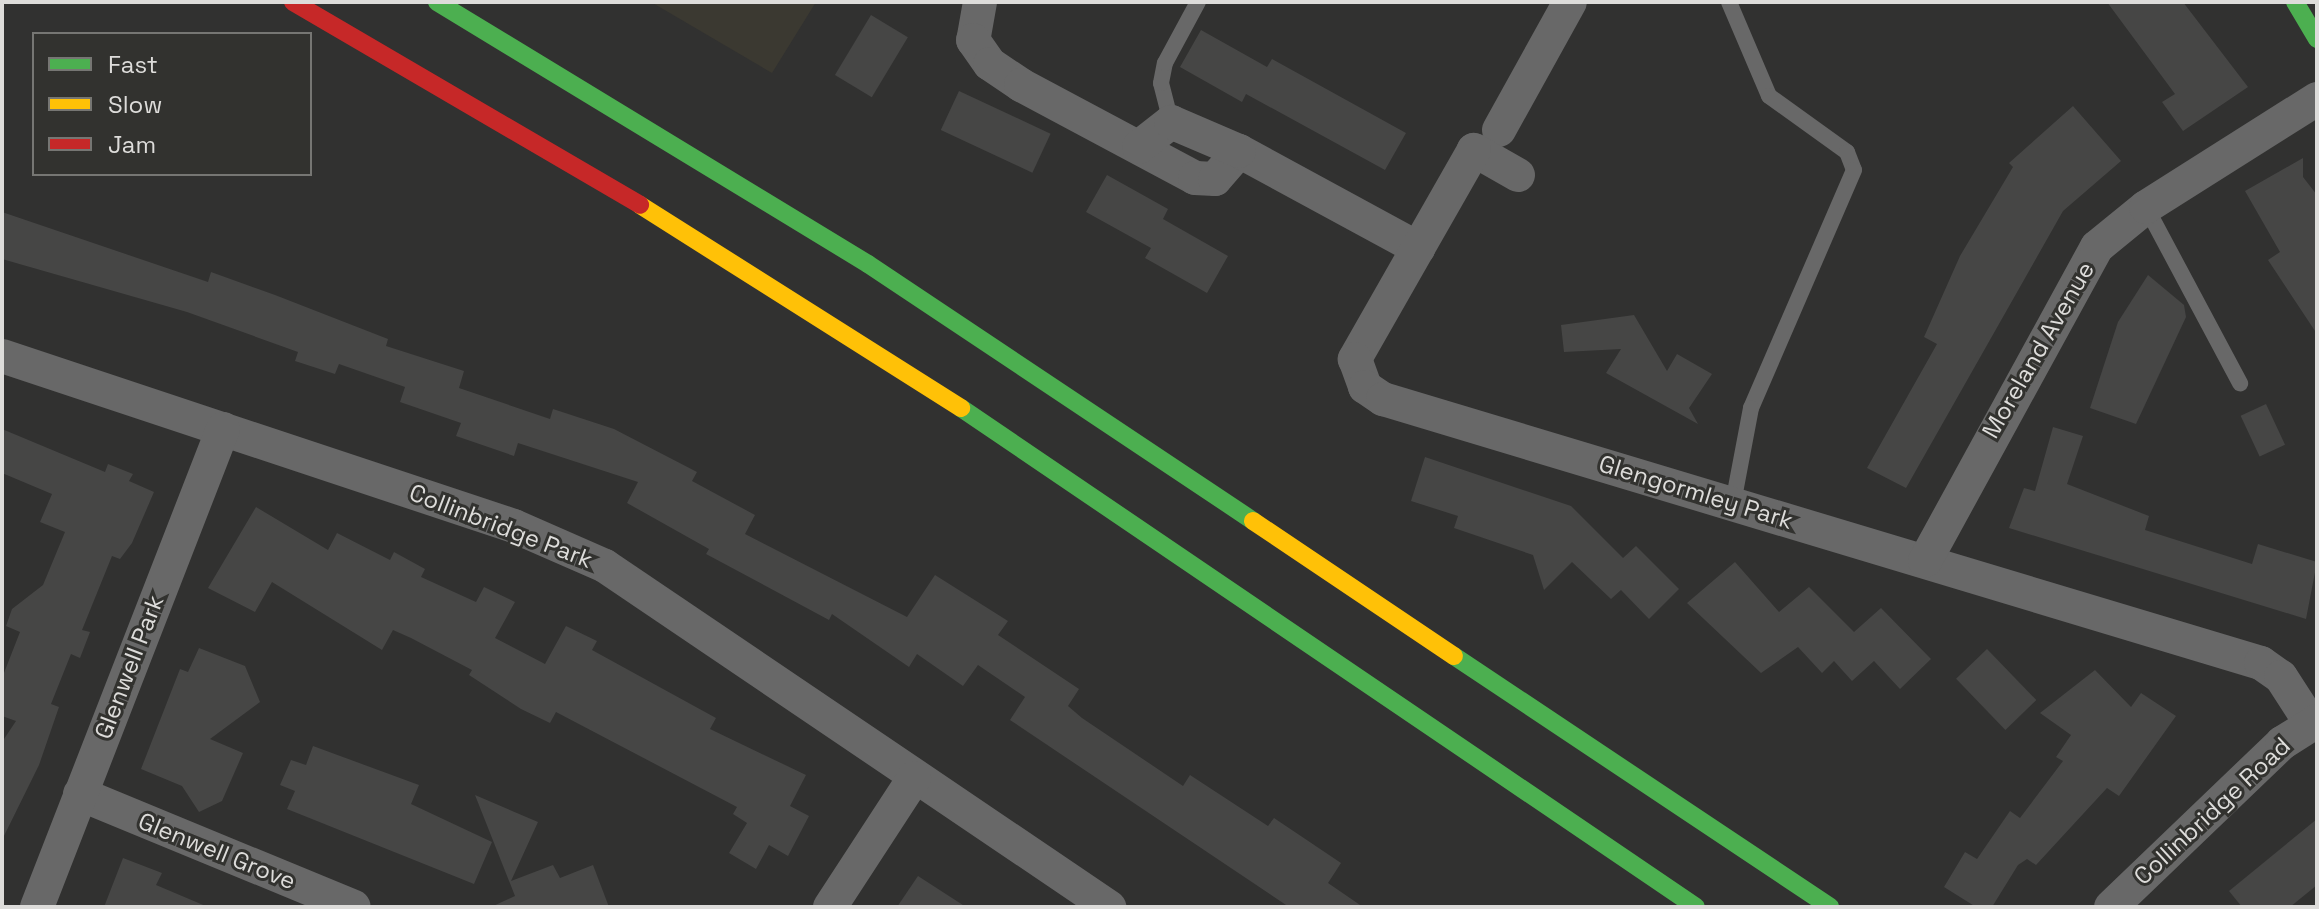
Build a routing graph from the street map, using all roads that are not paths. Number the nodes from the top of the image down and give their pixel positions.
1 (293, 2) edge
2 (437, 2) edge
3 (980, 2) edge
4 (1198, 2) edge
5 (1570, 2) edge
6 (1729, 2) edge
7 (2295, 2) edge
8 (2317, 39) edge
9 (2317, 99) edge
10 (1171, 122) junction
11 (1499, 130) dead end
12 (1139, 147) junction
13 (1239, 151) junction
14 (1518, 175) dead end
15 (2146, 207) junction
16 (1418, 248) junction
17 (2, 356) edge
18 (2240, 383) dead end
19 (223, 429) junction
20 (1733, 503) junction
21 (1925, 561) junction
22 (2314, 722) edge
23 (914, 778) junction
24 (80, 794) junction
25 (37, 907) edge
26 (354, 907) edge
27 (830, 907) edge
28 (1109, 907) edge
29 (1696, 907) edge
30 (1830, 907) edge
31 (2111, 907) edge

1 - 29 main road
2 - 30 main road
3 - 12 street
4 - 10 lane
5 - 11 street
6 - 20 lane
7 - 8 main road
9 - 15 street, Moreland Avenue
10 - 12 street
10 - 13 street
12 - 13 street
13 - 16 street
14 - 16 street, Glengormley Park
15 - 18 lane
15 - 21 street, Moreland Avenue
16 - 20 street, Glengormley Park
17 - 19 street, Collinbridge Park
19 - 23 street, Collinbridge Park
19 - 24 street, Glenwell Park
20 - 21 street, Glengormley Park
21 - 22 street, Glengormley Park
22 - 31 street, Collinbridge Road
23 - 27 street
23 - 28 street, Collinbridge Park
24 - 25 street, Glenwell Park
24 - 26 street, Glenwell Grove

